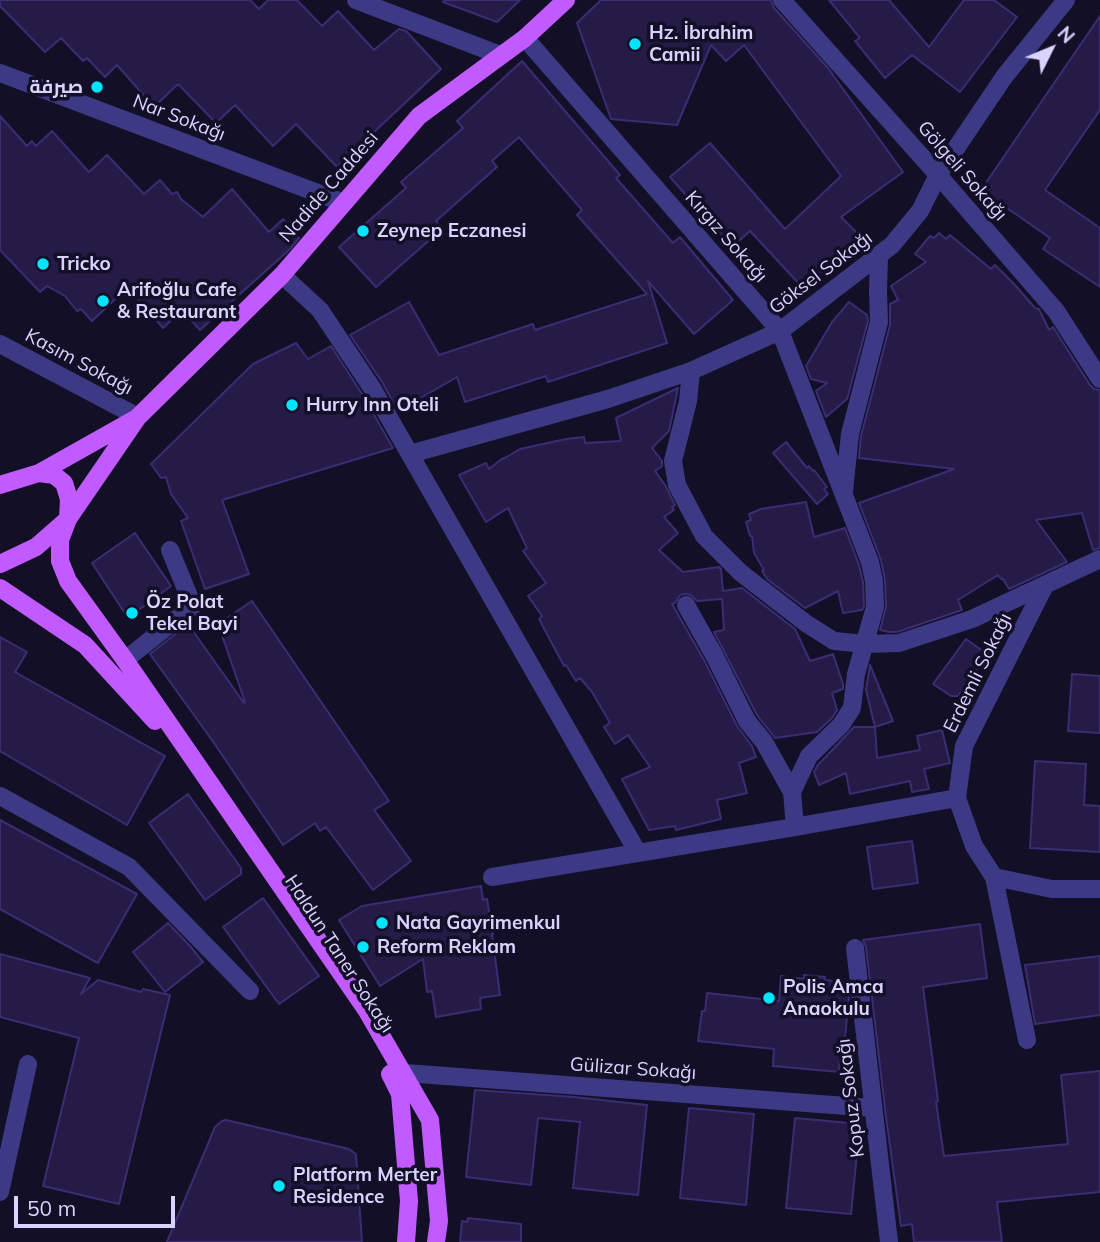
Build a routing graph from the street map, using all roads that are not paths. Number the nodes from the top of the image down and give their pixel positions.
1 (356, 0) edge
2 (566, 0) edge
3 (782, 0) edge
4 (1066, 0) edge
5 (525, 38) junction
6 (500, 55) junction
7 (0, 73) edge
8 (938, 175) junction
9 (344, 203) junction
10 (879, 256) junction
11 (282, 275) junction
12 (780, 331) junction
13 (0, 344) edge
14 (691, 372) junction
15 (1100, 379) edge
16 (138, 417) junction
17 (410, 454) junction
18 (39, 473) junction
19 (0, 485) edge
20 (844, 495) junction
21 (68, 519) junction
22 (170, 550) dead end
23 (1100, 559) edge
24 (0, 564) edge
25 (1045, 585) junction
26 (0, 588) edge
27 (686, 605) dead end
28 (865, 644) junction
29 (125, 660) junction
30 (792, 792) junction
31 (0, 796) edge
32 (957, 798) junction
33 (795, 827) junction
34 (638, 853) junction
35 (492, 877) dead end
36 (994, 877) junction
37 (1100, 889) edge
38 (855, 948) dead end
39 (250, 991) dead end
40 (1027, 1040) dead end
41 (28, 1064) dead end
42 (395, 1072) junction
43 (873, 1108) junction
44 (3, 1164) edge
45 (0, 1192) edge
46 (406, 1242) edge
47 (436, 1242) edge
48 (889, 1242) edge

1 - 6 street
2 - 5 main road, Nadide Caddesi
3 - 8 street, Gölgeli Sokağı
4 - 8 street, Göksel Sokağı
5 - 6 main road, Nadide Caddesi
5 - 12 street, Kırgız Sokağı
6 - 9 main road, Nadide Caddesi
7 - 9 street, Nar Sokağı
8 - 10 street, Göksel Sokağı
8 - 15 street, Gölgeli Sokağı
9 - 11 main road, Nadide Caddesi
10 - 12 street, Göksel Sokağı
10 - 20 street, Kırgız Sokağı
11 - 16 main road, Nadide Caddesi
11 - 17 street
12 - 14 street, Göksel Sokağı
12 - 20 street, Kırgız Sokağı
13 - 16 street, Kasım Sokağı
14 - 17 street, Göksel Sokağı
14 - 28 street
16 - 18 main road
16 - 21 main road
17 - 34 street
18 - 19 main road
18 - 21 main road
20 - 28 street, Kırgız Sokağı
21 - 24 main road
21 - 29 main road
22 - 29 street
23 - 25 street
25 - 28 street
25 - 32 street, Erdemli Sokağı
26 - 42 main road, Haldun Taner Sokağı
27 - 30 street
28 - 30 street, Kırgız Sokağı
29 - 42 main road
30 - 33 street
31 - 39 street
32 - 33 street
32 - 36 street, Erdemli Sokağı
33 - 34 street
34 - 35 street
36 - 37 street
36 - 40 street
38 - 43 street, Kopuz Sokağı
41 - 44 street
42 - 43 street, Gülizar Sokağı
42 - 46 main road, Haldun Taner Sokağı
42 - 47 main road
43 - 48 street, Kopuz Sokağı
44 - 45 street

